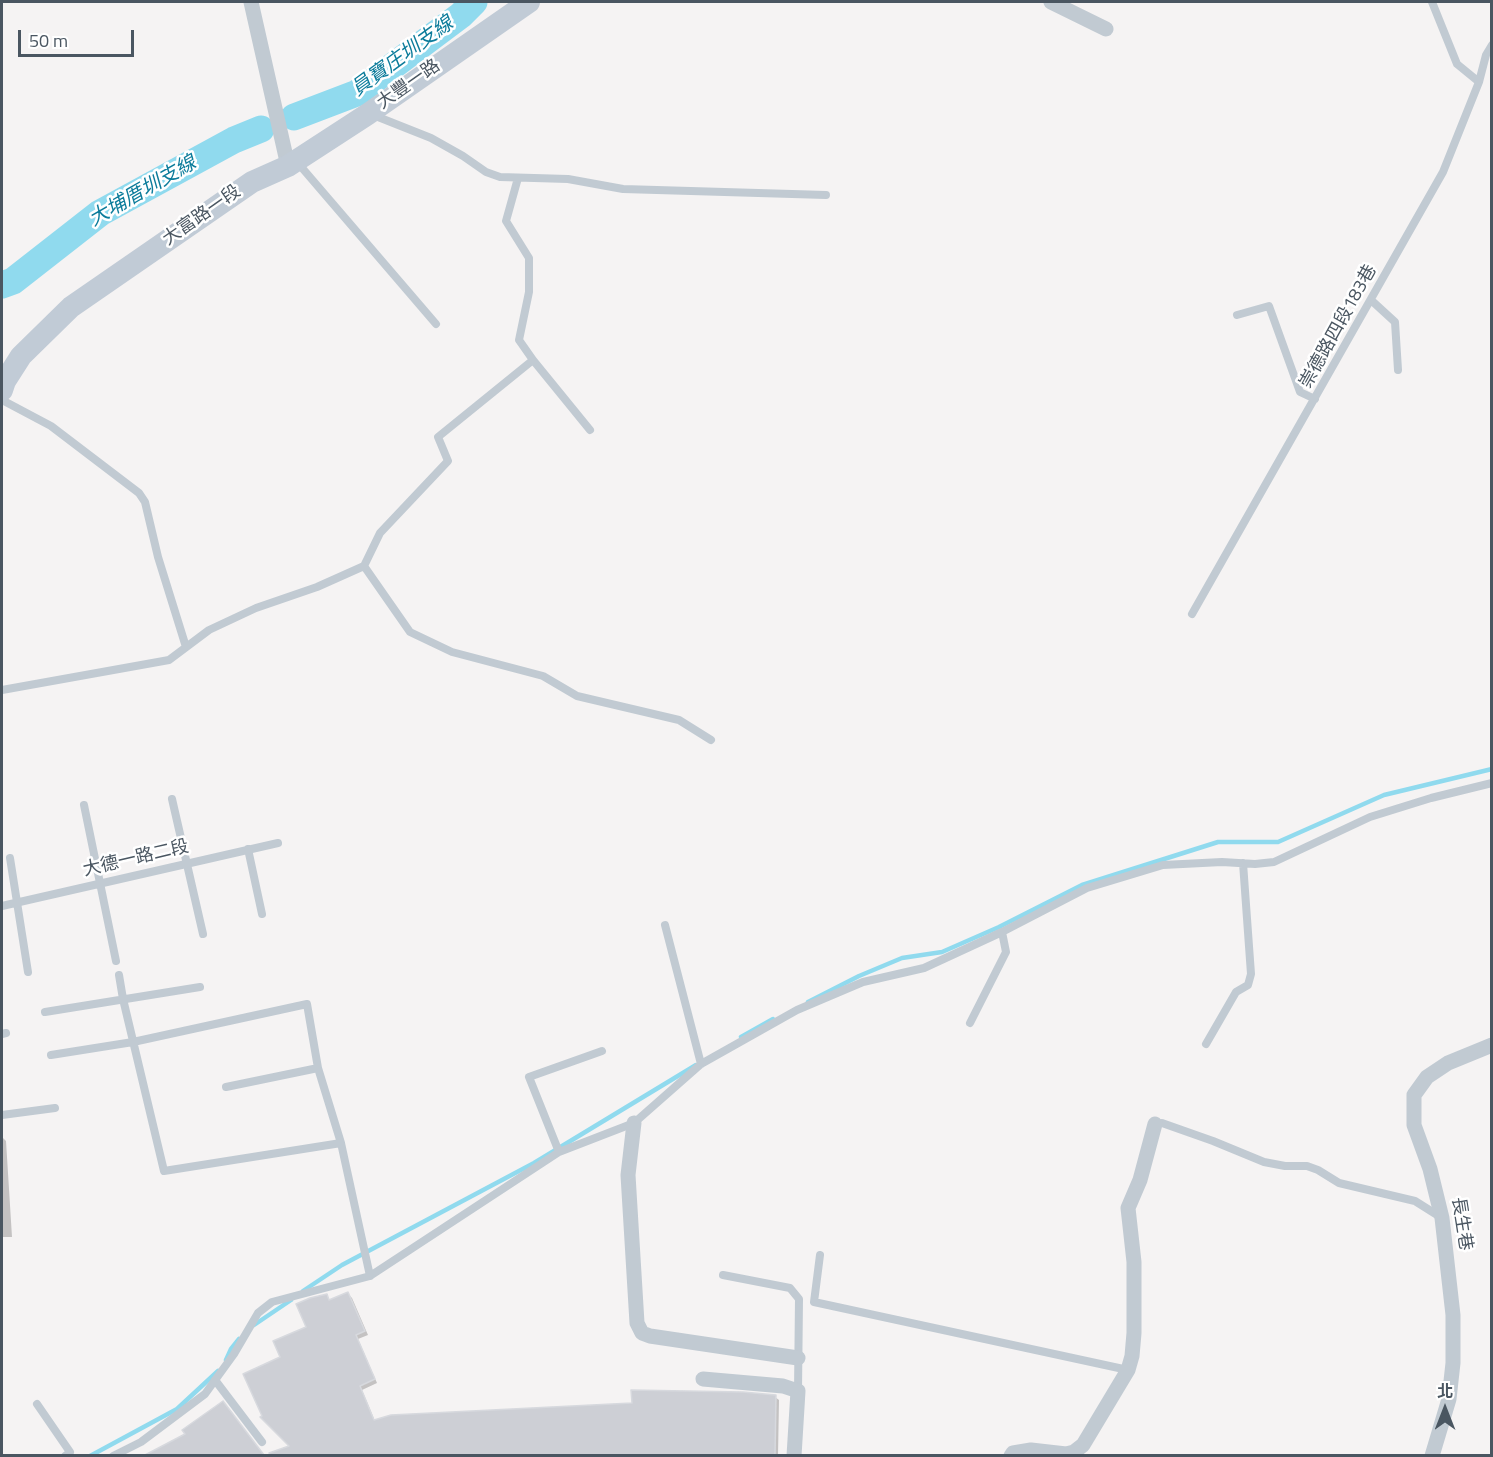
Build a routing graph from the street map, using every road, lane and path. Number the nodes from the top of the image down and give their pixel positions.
1 (251, 2) edge
2 (529, 2) edge
3 (1051, 2) edge
4 (1432, 2) edge
5 (1106, 29) dead end
6 (1491, 45) edge
7 (1479, 82) junction
8 (368, 114) junction
9 (292, 164) junction
10 (518, 178) junction
11 (826, 195) dead end
12 (1371, 300) junction
13 (1237, 315) dead end
14 (436, 324) dead end
15 (533, 360) junction
16 (1398, 370) dead end
17 (2, 390) edge
18 (1315, 399) junction
19 (2, 400) edge
20 (590, 430) dead end
21 (363, 566) junction
22 (1192, 614) dead end
23 (186, 647) junction
24 (2, 690) edge
25 (711, 740) dead end
26 (1491, 783) edge
27 (172, 799) dead end
28 (84, 805) dead end
29 (278, 843) dead end
30 (248, 849) junction
31 (9, 858) dead end
32 (187, 863) junction
33 (1243, 863) junction
34 (99, 883) junction
35 (17, 902) junction
36 (2, 906) edge
37 (262, 914) dead end
38 (665, 925) dead end
39 (1002, 932) junction
40 (203, 934) dead end
41 (116, 961) dead end
42 (28, 972) dead end
43 (119, 975) dead end
44 (200, 987) dead end
45 (123, 999) junction
46 (45, 1012) dead end
47 (970, 1023) dead end
48 (133, 1042) junction
49 (1206, 1044) dead end
50 (1491, 1045) edge
51 (602, 1051) dead end
52 (51, 1055) dead end
53 (701, 1064) junction
54 (318, 1068) junction
55 (226, 1087) dead end
56 (55, 1108) dead end
57 (2, 1115) edge
58 (634, 1123) junction
59 (1158, 1123) joint
60 (341, 1143) junction
61 (559, 1152) junction
62 (1442, 1218) junction
63 (820, 1255) dead end
64 (723, 1275) dead end
65 (370, 1276) junction
66 (798, 1358) junction
67 (1128, 1370) junction
68 (702, 1379) dead end
69 (214, 1380) junction
70 (798, 1391) junction
71 (37, 1404) dead end
72 (262, 1442) dead end
73 (65, 1455) edge
74 (113, 1455) edge
75 (794, 1455) edge
76 (1011, 1455) edge
77 (1432, 1455) edge

1 - 9 street
2 - 8 street, 大豐一路
3 - 5 street
4 - 7 lane
6 - 7 lane, 崇德路四段183巷
7 - 12 lane, 崇德路四段183巷
8 - 9 street, 大豐一路
8 - 10 lane
9 - 14 lane
9 - 17 street, 大富路一段
10 - 11 lane
10 - 15 lane
12 - 16 lane
12 - 18 lane, 崇德路四段183巷
13 - 18 lane
15 - 20 lane
15 - 21 lane
18 - 22 lane, 崇德路四段183巷
19 - 23 lane
21 - 23 lane
21 - 25 lane
23 - 24 lane
26 - 33 lane
27 - 32 lane
28 - 34 lane
29 - 30 lane, 大德一路二段
30 - 32 lane, 大德一路二段
30 - 37 lane
31 - 35 lane
32 - 34 lane, 大德一路二段
32 - 40 lane
33 - 39 lane
33 - 49 lane
34 - 35 lane, 大德一路二段
34 - 41 lane
35 - 36 lane, 大德一路二段
35 - 42 lane
38 - 53 lane
39 - 47 lane
39 - 53 lane
43 - 45 lane
44 - 45 lane
45 - 46 lane
45 - 48 lane
48 - 52 lane
48 - 54 lane
48 - 60 lane
50 - 62 street, 長生巷
51 - 61 lane
53 - 58 lane
54 - 55 lane
54 - 60 lane
56 - 57 lane
58 - 61 lane
58 - 66 street
59 - 62 lane
59 - 67 street
60 - 65 lane
61 - 65 lane
62 - 77 street, 長生巷
63 - 67 lane
64 - 66 lane
65 - 69 lane
66 - 70 lane
67 - 76 street
68 - 70 street
69 - 72 lane
69 - 74 lane
70 - 75 street
71 - 73 lane

